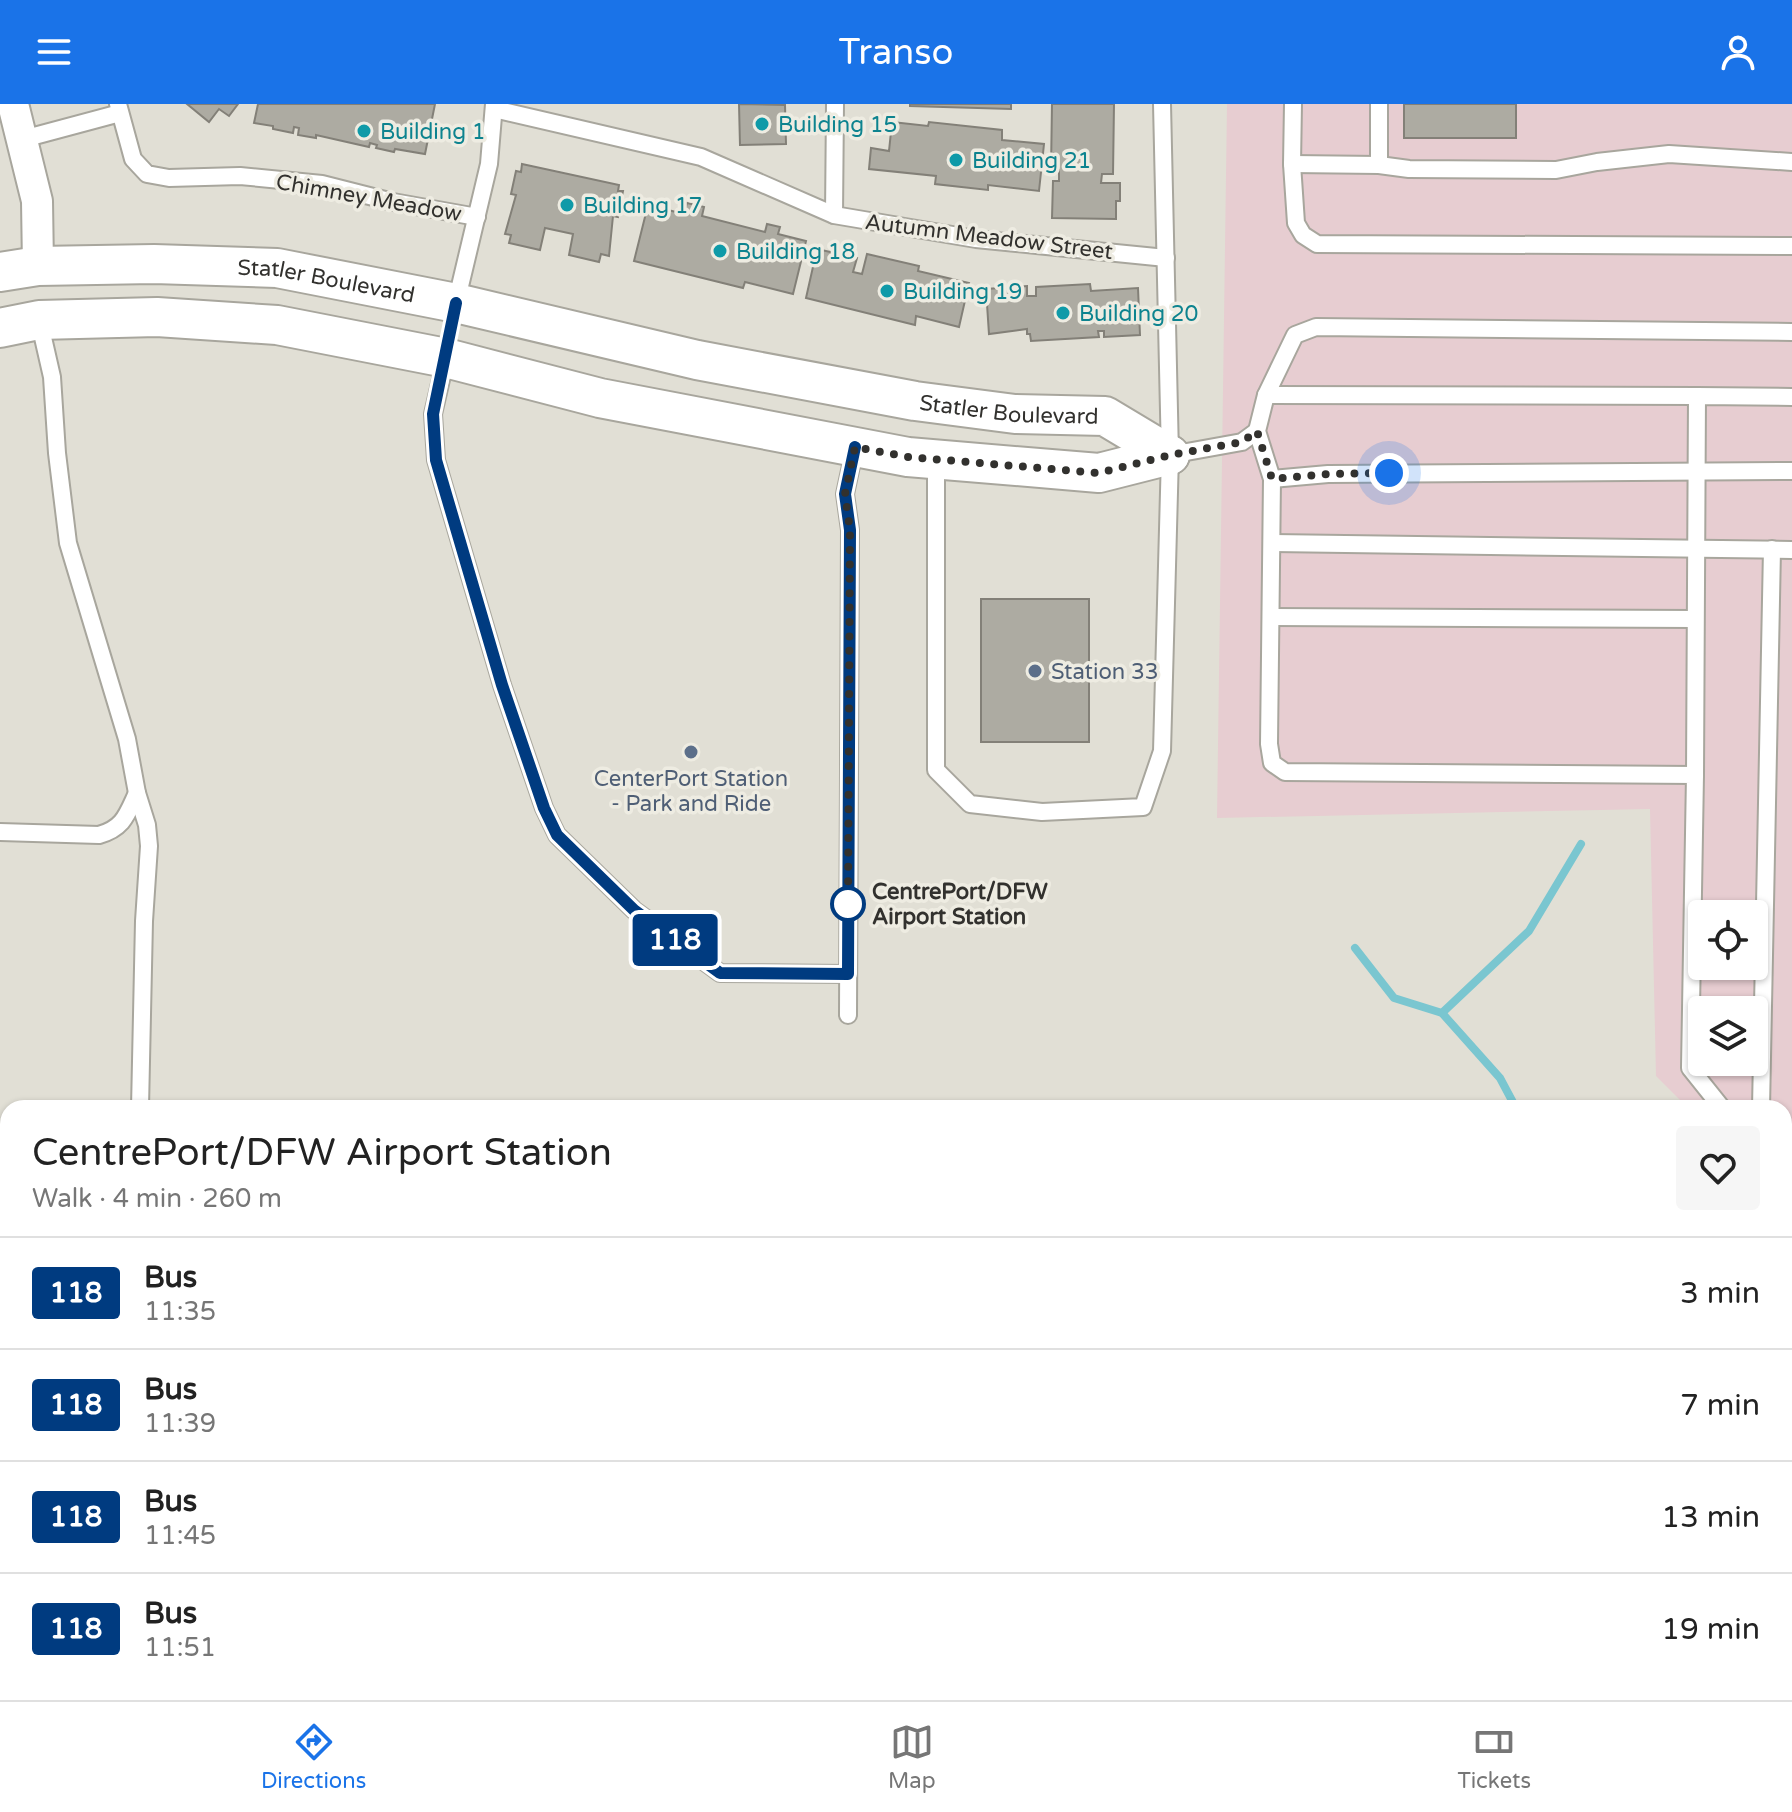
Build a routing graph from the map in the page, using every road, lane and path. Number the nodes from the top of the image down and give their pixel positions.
1 (13, 104) edge
2 (835, 104) edge
3 (1162, 104) edge
4 (1293, 104) edge
5 (1379, 104) edge
6 (494, 106) edge
7 (119, 109) edge
8 (23, 139) junction
9 (1792, 162) edge
10 (1292, 164) junction
11 (1379, 165) junction
12 (834, 215) junction
13 (477, 217) junction
14 (1792, 246) edge
15 (1166, 258) junction
16 (38, 266) junction
17 (0, 272) edge
18 (456, 303) junction
19 (39, 320) junction
20 (0, 328) edge
21 (1792, 332) edge
22 (446, 358) junction
23 (1266, 395) junction
24 (1697, 396) junction
25 (1792, 397) edge
26 (1257, 431) junction
27 (855, 447) junction
28 (1170, 455) junction
29 (936, 459) junction
30 (1697, 470) junction
31 (1792, 471) edge
32 (1272, 479) junction
33 (1273, 543) junction
34 (1696, 549) junction
35 (1772, 549) junction
36 (1792, 550) edge
37 (1272, 617) junction
38 (1695, 619) junction
39 (1695, 775) junction
40 (137, 793) junction
41 (0, 832) edge
42 (848, 974) junction
43 (848, 1015) dead end
44 (140, 1100) edge
45 (1716, 1100) edge
46 (1761, 1100) edge

1 - 8 street
2 - 12 lane
3 - 15 lane
4 - 10 lane
5 - 11 lane
6 - 12 lane, Autumn Meadow Street
6 - 13 lane
7 - 8 lane
7 - 13 lane, Chimney Meadow
8 - 16 street
9 - 11 lane
10 - 11 lane
10 - 14 lane
12 - 15 lane, Autumn Meadow Street
13 - 18 lane
15 - 28 lane
16 - 17 street, Statler Boulevard
16 - 18 street, Statler Boulevard
16 - 19 street
18 - 22 street
18 - 28 street, Statler Boulevard
19 - 20 street
19 - 22 street
19 - 40 lane
21 - 23 lane
22 - 27 street
22 - 42 lane
23 - 24 lane
23 - 26 lane
24 - 25 lane
24 - 30 lane
26 - 28 lane
26 - 32 lane
27 - 29 street
27 - 42 lane
28 - 29 street
28 - 29 lane
30 - 31 lane
30 - 32 lane
30 - 34 lane
32 - 33 lane
33 - 34 lane
33 - 37 lane
34 - 35 lane
34 - 38 lane
35 - 36 lane
35 - 46 lane
37 - 38 lane
37 - 39 lane
38 - 39 lane
39 - 45 lane
40 - 41 lane
40 - 44 lane
42 - 43 lane

